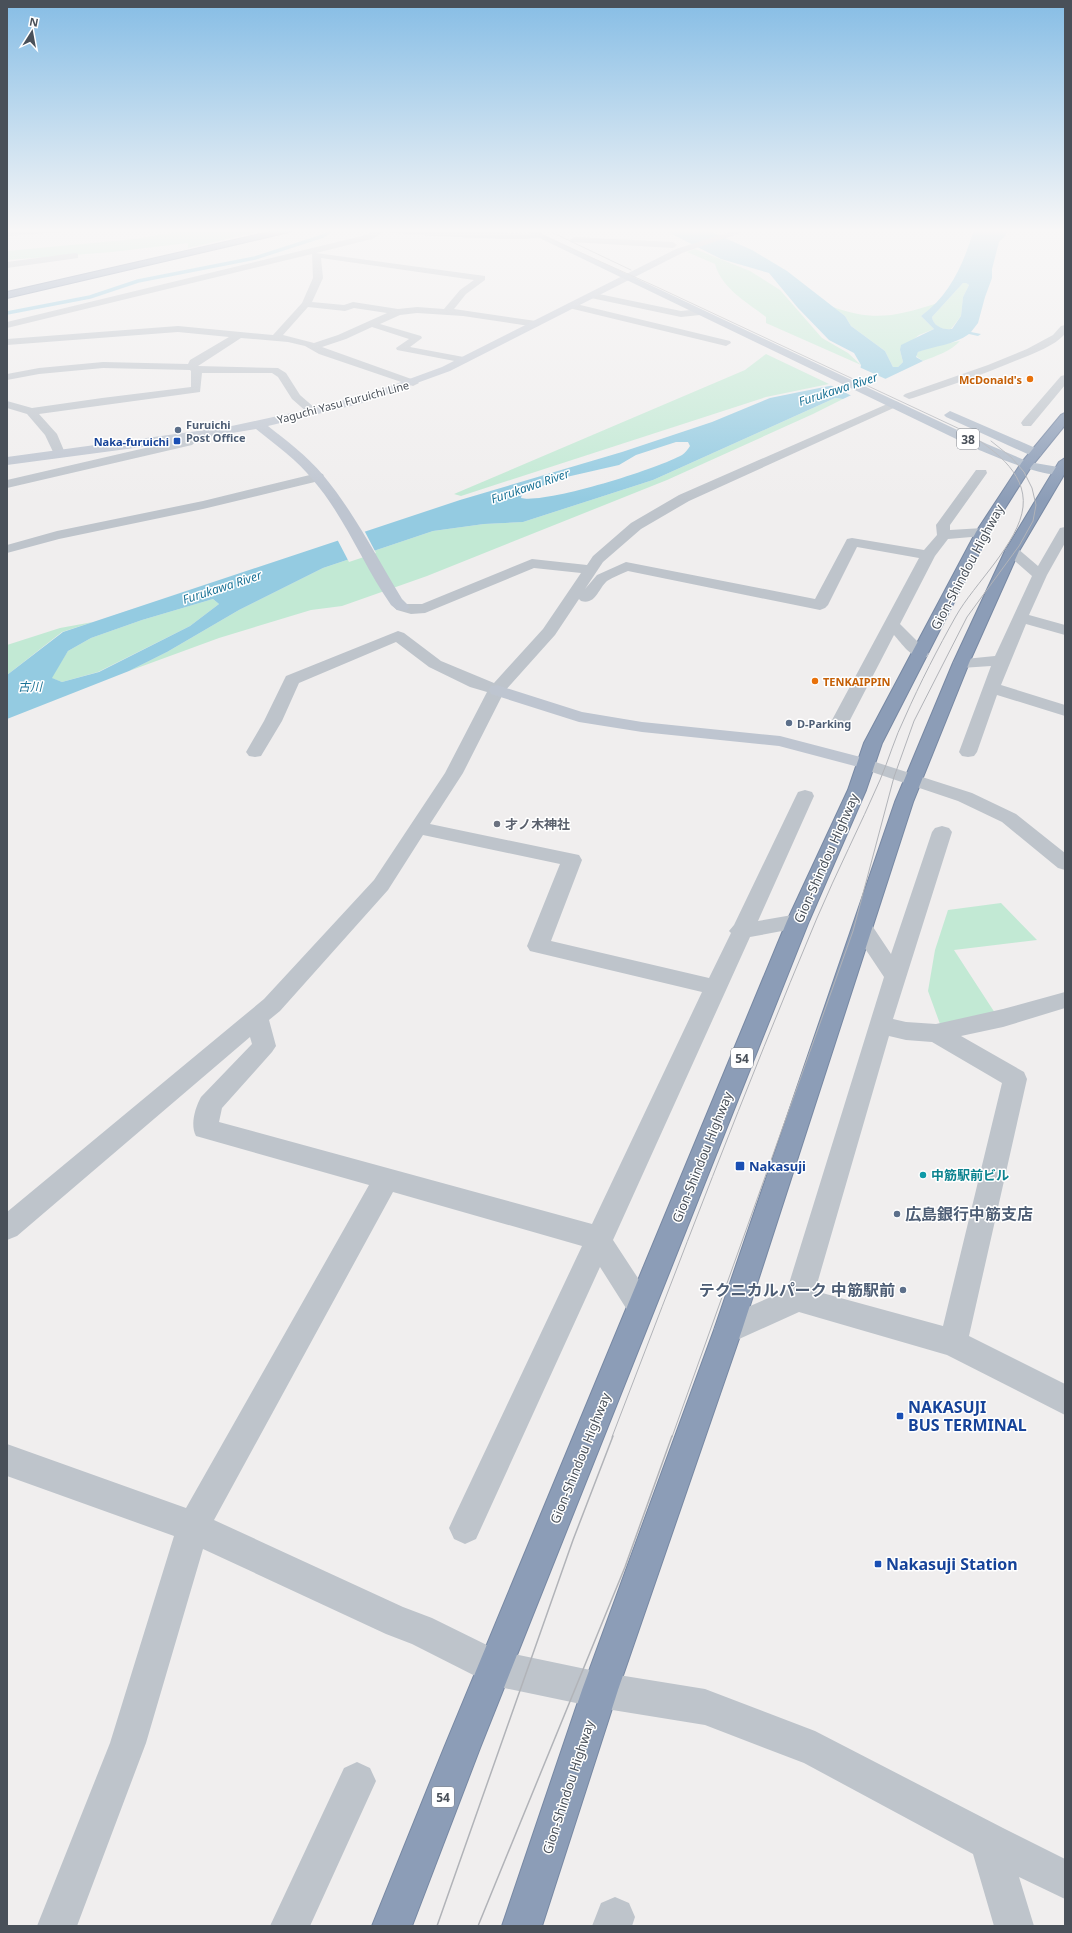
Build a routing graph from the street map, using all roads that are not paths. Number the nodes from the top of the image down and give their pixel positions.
1 (27, 320) edge
2 (291, 320) edge
3 (380, 320) edge
4 (508, 320) edge
5 (544, 320) edge
6 (631, 320) edge
7 (718, 320) edge
8 (108, 322) dead end
9 (371, 324) junction
10 (536, 324) junction
11 (7, 325) edge
12 (128, 332) junction
13 (1063, 333) edge
14 (238, 335) junction
15 (275, 338) junction
16 (7, 342) edge
17 (726, 343) dead end
18 (311, 345) junction
19 (290, 352) dead end
20 (282, 359) dead end
21 (465, 360) junction
22 (194, 368) junction
23 (274, 370) junction
24 (7, 377) edge
25 (1065, 378) edge
26 (413, 383) junction
27 (895, 397) junction
28 (923, 403) dead end
29 (7, 404) edge
30 (937, 409) dead end
31 (31, 412) junction
32 (312, 412) junction
33 (1065, 416) edge
34 (1027, 423) dead end
35 (258, 424) junction
36 (195, 436) junction
37 (59, 453) junction
38 (1030, 459) junction
39 (7, 461) edge
40 (1063, 469) edge
41 (981, 473) dead end
42 (318, 477) junction
43 (7, 484) edge
44 (1065, 531) edge
45 (983, 532) junction
46 (944, 535) junction
47 (7, 549) edge
48 (1012, 551) junction
49 (928, 554) junction
50 (591, 570) junction
51 (1040, 575) junction
52 (399, 604) joint
53 (564, 609) junction
54 (1021, 618) junction
55 (892, 625) junction
56 (1065, 630) edge
57 (921, 654) junction
58 (1002, 661) junction
59 (960, 663) junction
60 (992, 688) junction
61 (497, 690) junction
62 (1065, 711) edge
63 (841, 720) dead end
64 (255, 752) dead end
65 (968, 752) dead end
66 (866, 764) junction
67 (913, 778) junction
68 (805, 796) dead end
69 (418, 828) junction
70 (942, 832) dead end
71 (1065, 863) edge
72 (798, 920) junction
73 (863, 929) junction
74 (740, 931) junction
75 (895, 976) junction
76 (715, 988) junction
77 (1065, 1000) edge
78 (257, 1018) junction
79 (880, 1025) junction
80 (936, 1033) junction
81 (386, 1179) junction
82 (7, 1228) edge
83 (598, 1240) junction
84 (798, 1300) junction
85 (641, 1307) junction
86 (728, 1330) junction
87 (953, 1343) junction
88 (1065, 1400) edge
89 (7, 1460) edge
90 (193, 1527) junction
91 (465, 1528) dead end
92 (494, 1668) junction
93 (600, 1690) junction
94 (357, 1781) dead end
95 (989, 1842) junction
96 (1065, 1879) edge
97 (57, 1926) edge
98 (290, 1926) edge
99 (392, 1926) edge
100 (522, 1926) edge
101 (1014, 1926) edge

1 - 11 street
2 - 15 street
3 - 9 street
4 - 10 street
5 - 10 main road, Yaguchi Yasu Furuichi Line
6 - 17 street
7 - 27 main road, 38
8 - 12 street
9 - 18 street
9 - 21 street
10 - 21 main road, Yaguchi Yasu Furuichi Line
12 - 14 street
12 - 16 street
13 - 27 street
14 - 15 street
14 - 22 street
15 - 18 street
18 - 19 street
18 - 26 street
20 - 23 street
21 - 26 main road, Yaguchi Yasu Furuichi Line
22 - 23 street
22 - 24 street
22 - 31 street
23 - 32 street
25 - 34 street
26 - 32 main road, Yaguchi Yasu Furuichi Line
27 - 28 main road, 38
27 - 38 main road, 38
27 - 50 street
29 - 31 street
30 - 38 main road, 38
31 - 37 street
32 - 35 main road, Yaguchi Yasu Furuichi Line
33 - 38 highway, Gion-Shindou Highway / 54
35 - 36 main road, Yaguchi Yasu Furuichi Line
35 - 42 main road
36 - 37 main road, Yaguchi Yasu Furuichi Line
36 - 43 street
37 - 39 main road, Yaguchi Yasu Furuichi Line
38 - 40 main road, 38
38 - 45 highway, Gion-Shindou Highway / 54
40 - 48 highway, Gion-Shindou Highway
41 - 46 street
42 - 47 street
42 - 52 main road
44 - 51 street
45 - 46 street
45 - 57 highway, Gion-Shindou Highway / 54
46 - 49 street
48 - 51 street
48 - 59 highway, Gion-Shindou Highway
49 - 53 street
49 - 55 street
50 - 52 street
50 - 53 street
51 - 54 street
53 - 61 street
54 - 56 street
54 - 58 street
55 - 57 street
55 - 63 street
57 - 66 highway, Gion-Shindou Highway / 54
58 - 59 street
58 - 60 street
59 - 67 highway, Gion-Shindou Highway
60 - 62 street
60 - 65 street
61 - 64 street
61 - 66 main road
61 - 69 street
66 - 67 street
66 - 72 highway, Gion-Shindou Highway / 54
67 - 71 street
67 - 73 highway, Gion-Shindou Highway
68 - 74 street
69 - 76 street
69 - 78 street
70 - 75 street
72 - 74 street
72 - 85 highway, Gion-Shindou Highway / 54
73 - 75 street
73 - 86 highway, Gion-Shindou Highway
74 - 76 street
75 - 79 street
76 - 83 street
77 - 80 street
78 - 81 street
78 - 82 street
79 - 80 street
79 - 84 street
80 - 87 street
81 - 83 street
81 - 90 street
83 - 85 street
83 - 91 street
84 - 86 street
84 - 87 street
85 - 92 highway, Gion-Shindou Highway / 54
86 - 93 highway, Gion-Shindou Highway
87 - 88 street
89 - 90 street
90 - 92 street
90 - 97 street
92 - 93 street
92 - 99 highway, Gion-Shindou Highway / 54
93 - 95 street
93 - 100 highway, Gion-Shindou Highway
94 - 98 street
95 - 96 street
95 - 101 street

